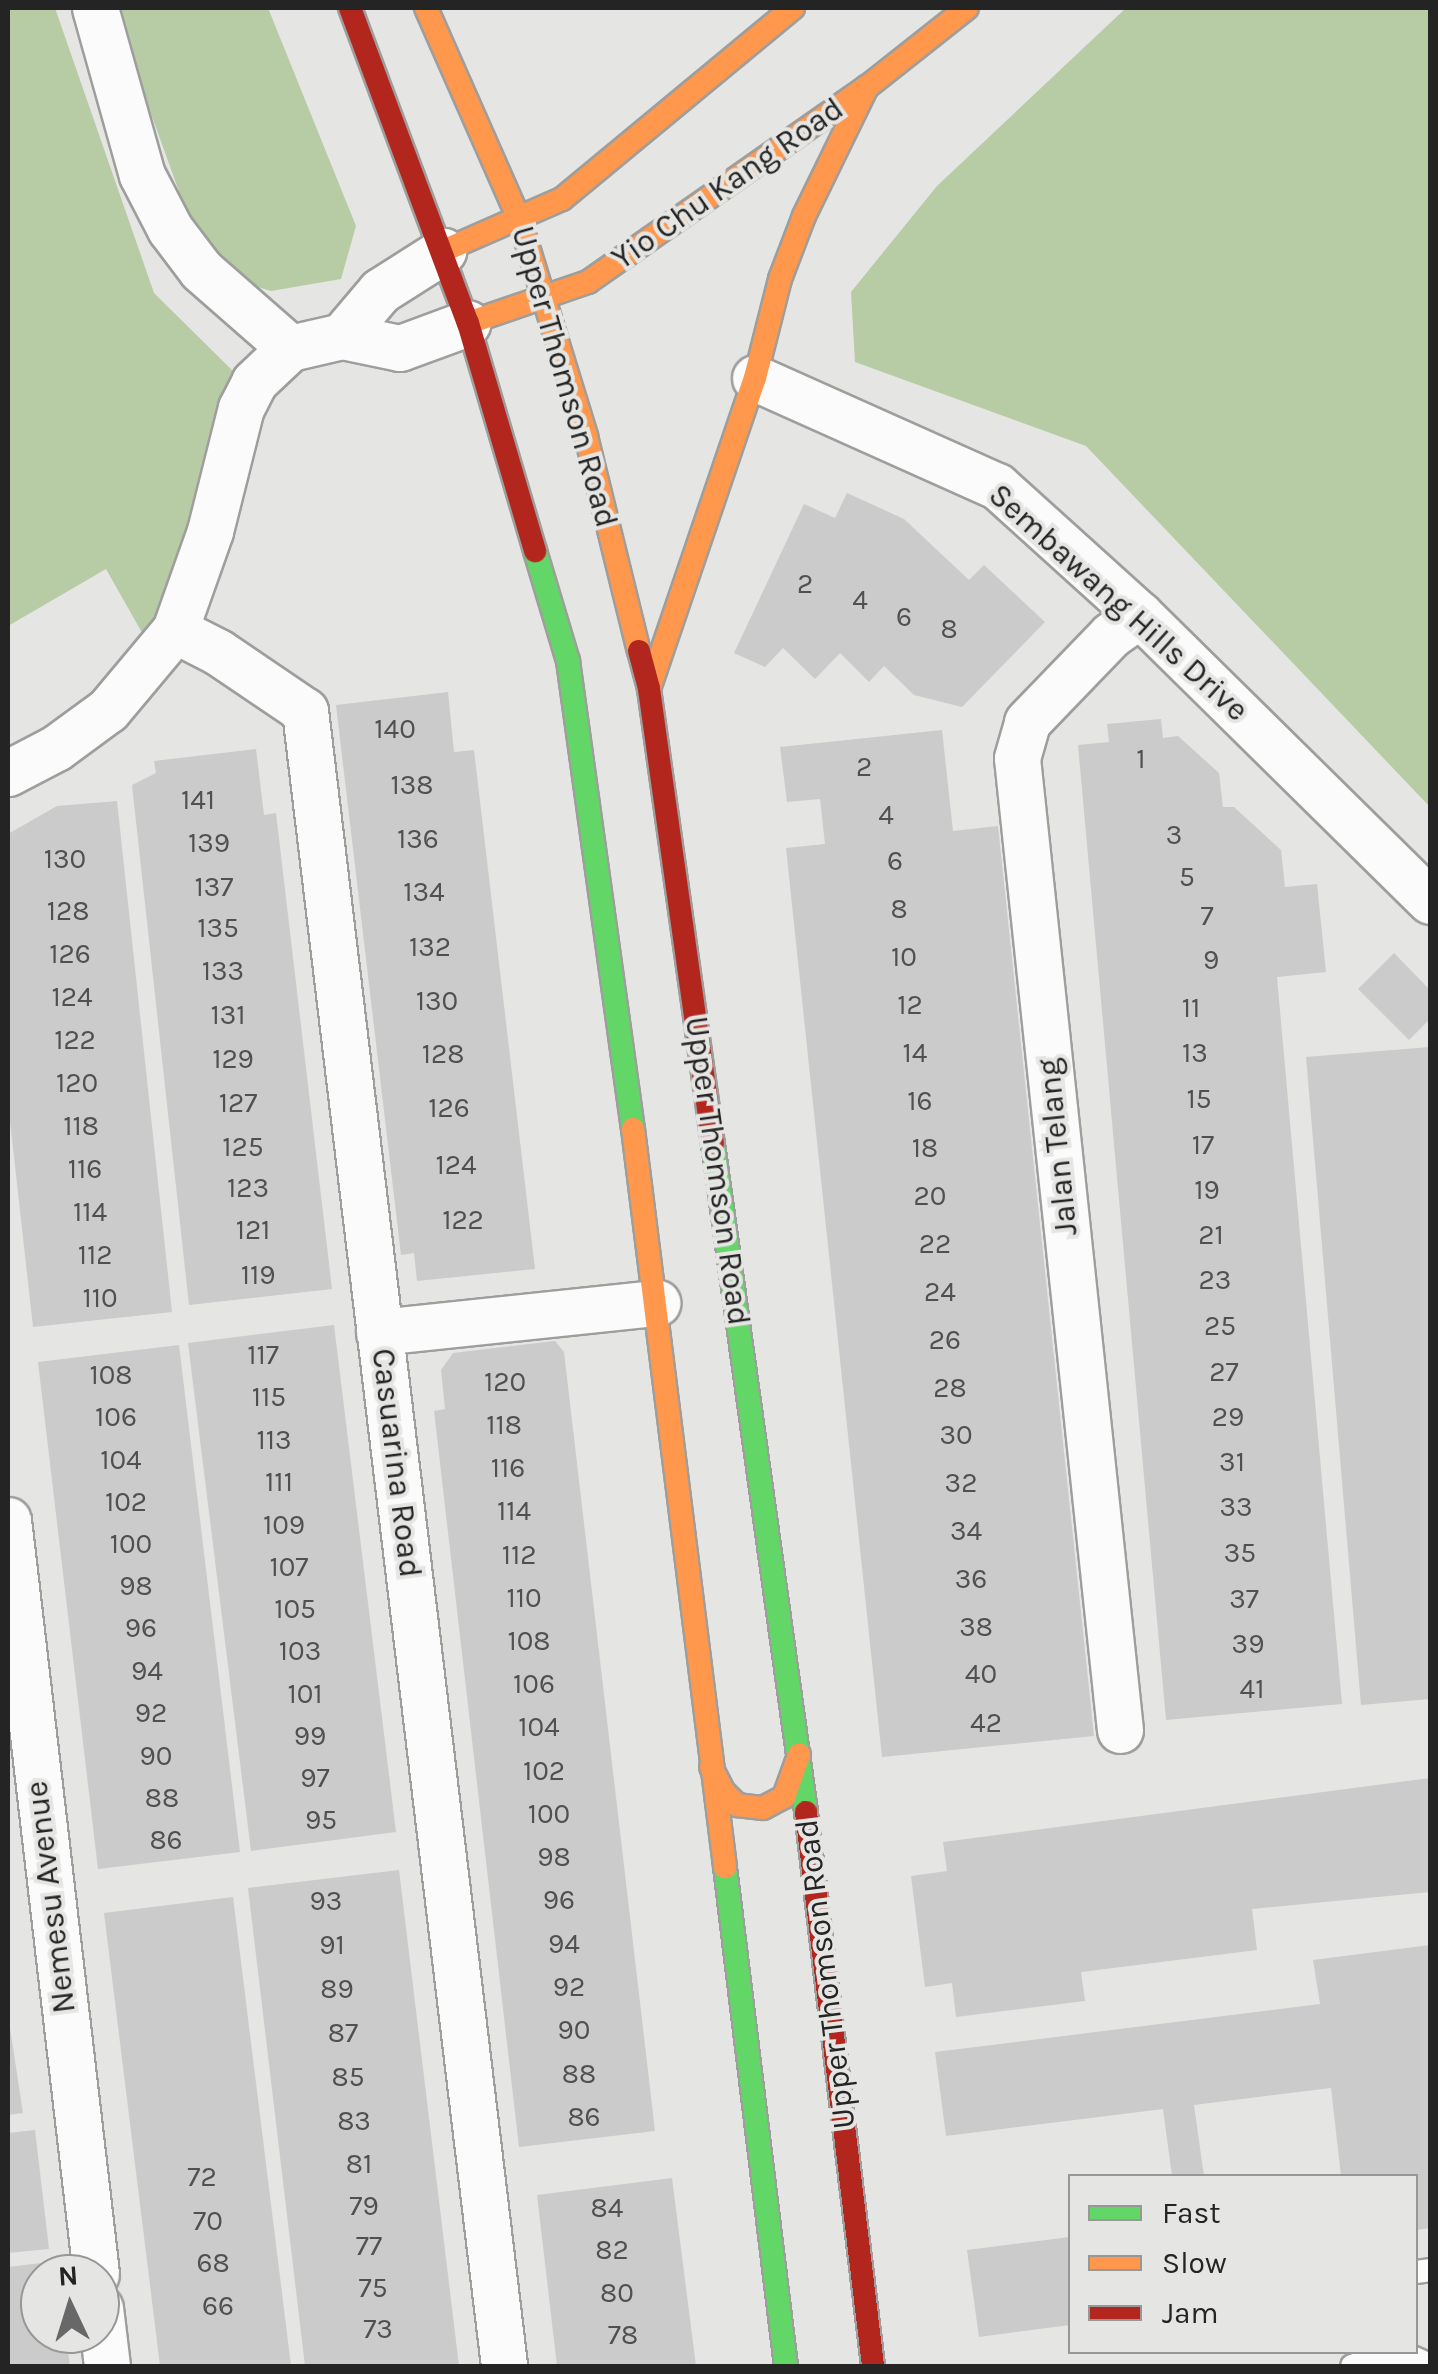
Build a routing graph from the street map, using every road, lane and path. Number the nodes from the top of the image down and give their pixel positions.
1 (95, 8) edge
2 (350, 8) edge
3 (426, 8) edge
4 (794, 8) edge
5 (967, 8) edge
6 (867, 87) junction
7 (520, 221) junction
8 (444, 251) junction
9 (546, 300) junction
10 (468, 323) junction
11 (342, 336) junction
12 (290, 348) junction
13 (756, 378) junction
14 (1140, 615) junction
15 (175, 630) junction
16 (649, 689) junction
17 (8, 773) edge
18 (1430, 901) edge
19 (657, 1303) junction
20 (379, 1332) junction
21 (8, 1520) edge
22 (1120, 1730) dead end
23 (799, 1755) junction
24 (711, 1767) junction
25 (94, 2254) edge
26 (1430, 2364) edge
27 (504, 2366) edge
28 (786, 2366) edge
29 (874, 2366) edge
30 (1352, 2366) edge

1 - 12 street
2 - 8 main road
3 - 7 main road, Upper Thomson Road
4 - 7 main road
5 - 6 main road, Yio Chu Kang Road
6 - 9 main road, Yio Chu Kang Road
6 - 13 main road
7 - 8 main road
7 - 9 main road, Upper Thomson Road
8 - 10 main road
8 - 11 street
9 - 10 main road, Yio Chu Kang Road
9 - 16 main road, Upper Thomson Road
10 - 11 street
10 - 19 main road
11 - 12 street
12 - 15 street
13 - 14 street, Sembawang Hills Drive
13 - 16 main road
14 - 18 street, Sembawang Hills Drive
14 - 22 street, Jalan Telang
15 - 17 street
15 - 20 street, Casuarina Road
16 - 23 main road, Upper Thomson Road
19 - 20 street
19 - 24 main road
20 - 27 street, Casuarina Road
21 - 25 street, Nemesu Avenue
23 - 24 main road
23 - 29 main road, Upper Thomson Road
24 - 28 main road
26 - 30 lane

